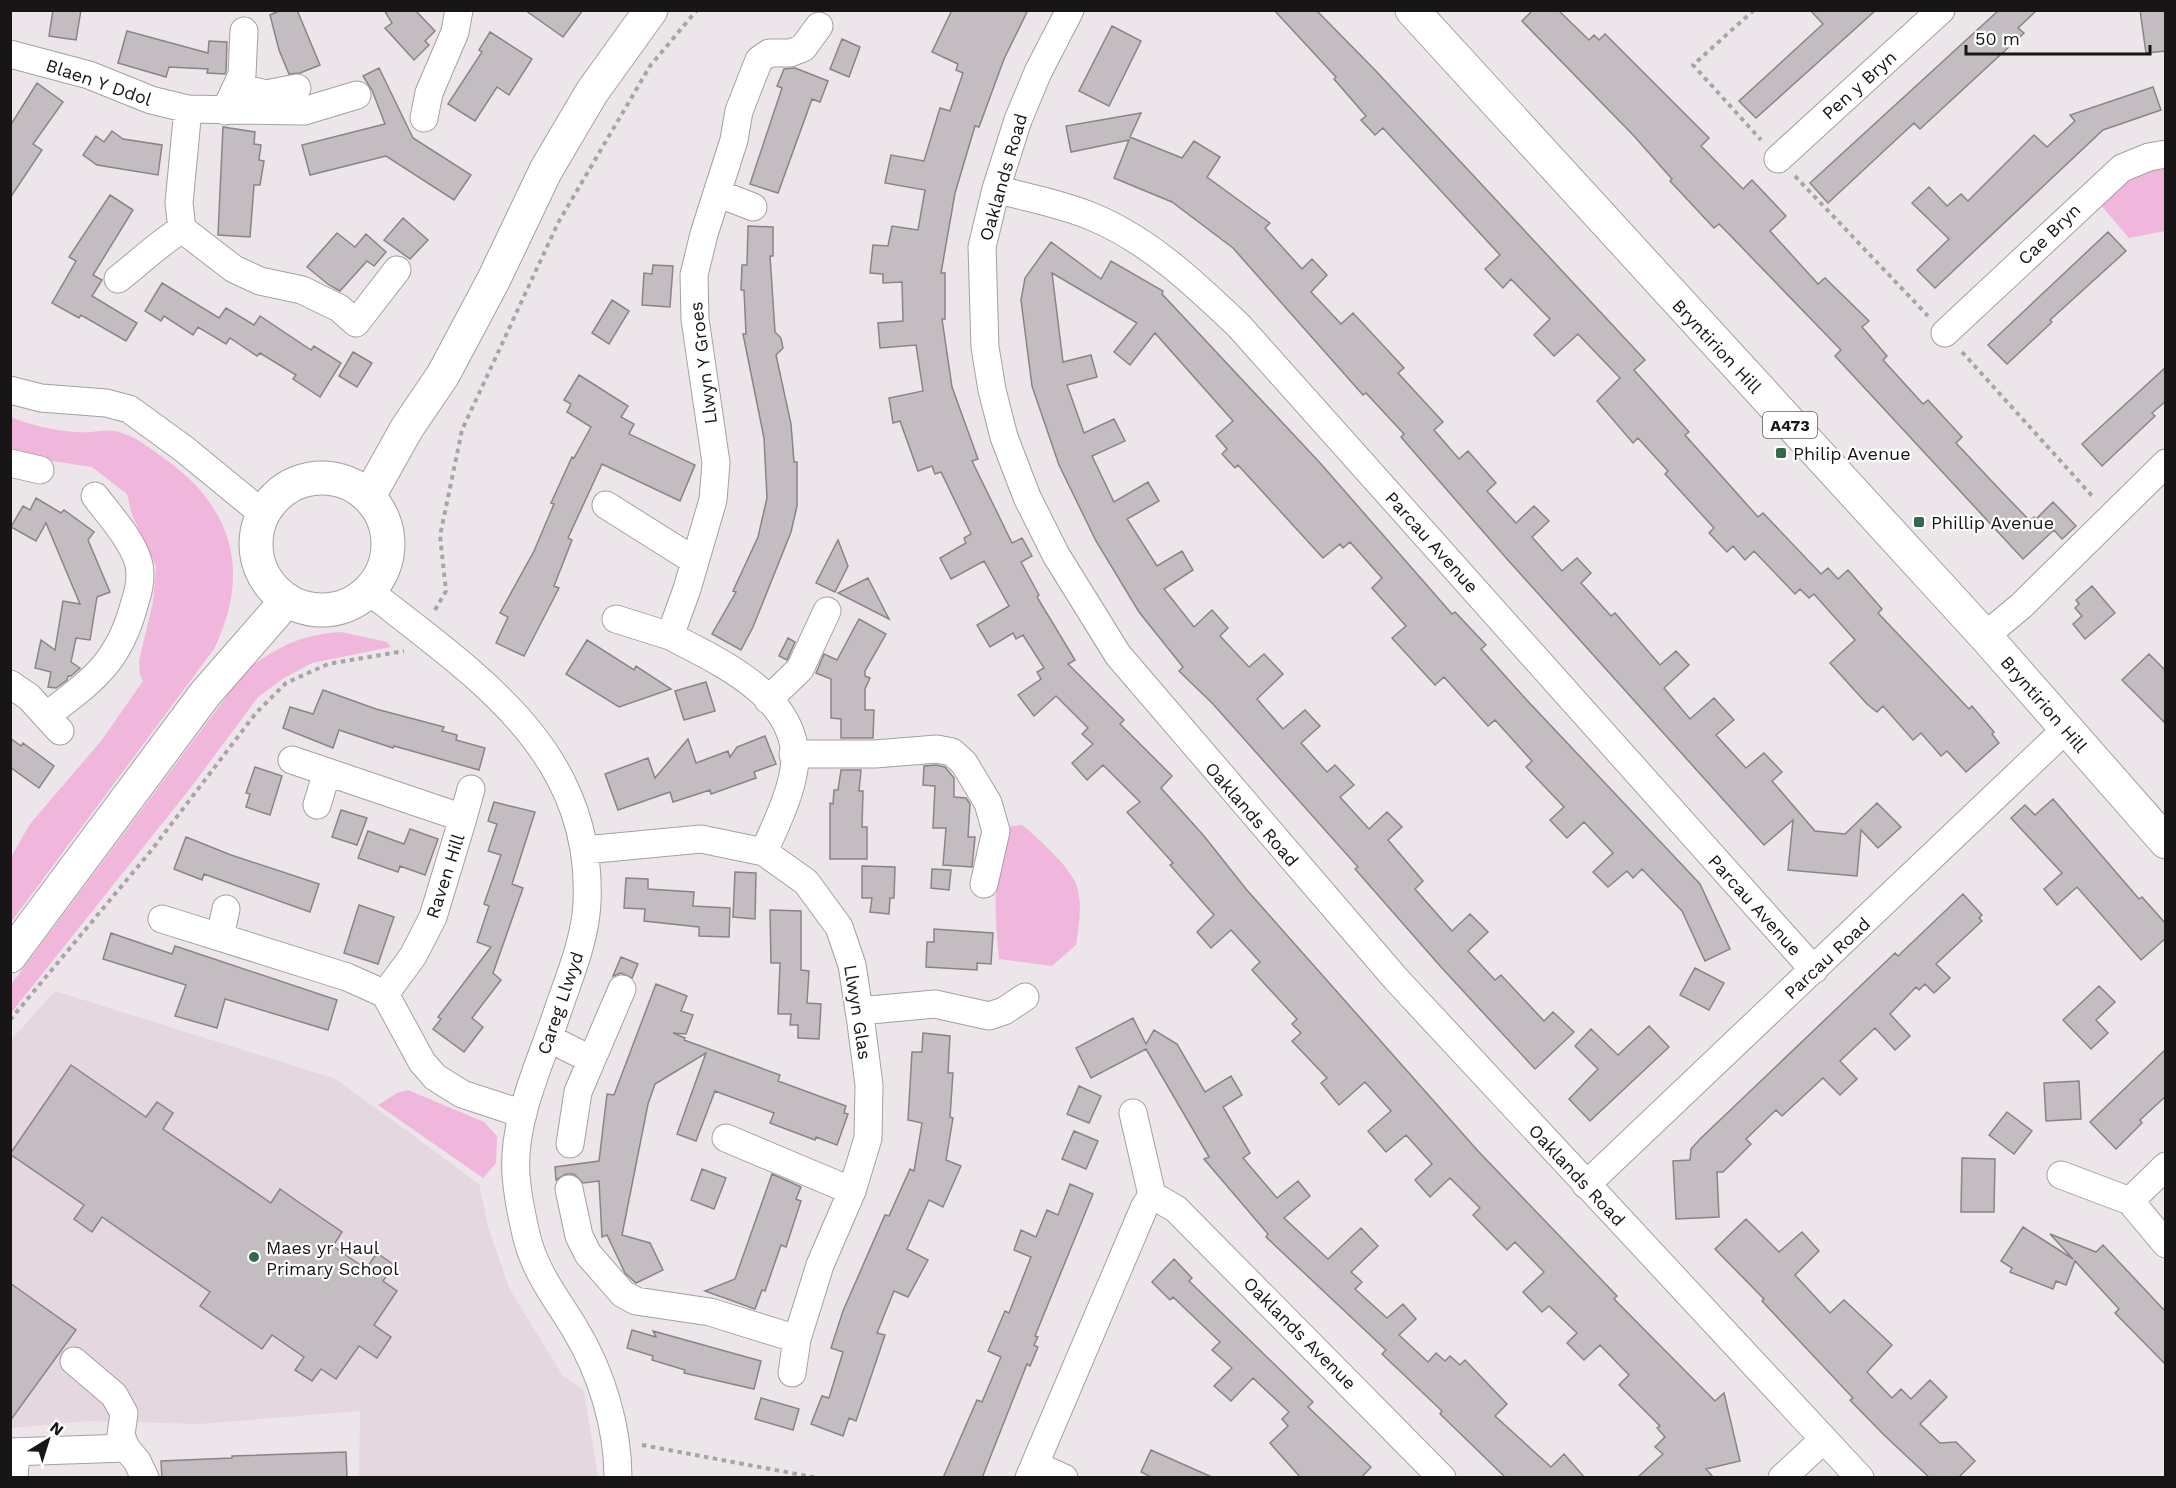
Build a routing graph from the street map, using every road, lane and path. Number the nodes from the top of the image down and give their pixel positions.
1 (651, 10) edge
2 (697, 10) edge
3 (1070, 10) edge
4 (1412, 10) edge
5 (1754, 10) edge
6 (1941, 10) edge
7 (459, 11) edge
8 (819, 26) dead end
9 (244, 32) dead end
10 (10, 54) edge
11 (297, 88) dead end
12 (357, 95) dead end
13 (231, 99) junction
14 (189, 109) junction
15 (424, 118) dead end
16 (2166, 153) edge
17 (1778, 159) junction
18 (996, 189) junction
19 (717, 193) junction
20 (753, 207) dead end
21 (182, 229) junction
22 (397, 270) dead end
23 (118, 279) dead end
24 (1945, 333) junction
25 (10, 390) edge
26 (10, 463) edge
27 (2166, 463) edge
28 (40, 470) dead end
29 (95, 496) dead end
30 (369, 496) junction
31 (606, 505) dead end
32 (262, 513) junction
33 (2111, 515) junction
34 (695, 561) junction
35 (369, 591) junction
36 (287, 600) junction
37 (827, 611) dead end
38 (616, 619) dead end
39 (422, 633) junction
40 (670, 636) junction
41 (1984, 636) junction
42 (10, 684) edge
43 (768, 700) junction
44 (2066, 729) junction
45 (793, 754) junction
46 (292, 760) dead end
47 (327, 772) junction
48 (471, 789) dead end
49 (317, 805) dead end
50 (463, 818) junction
51 (2166, 842) edge
52 (585, 850) junction
53 (764, 852) junction
54 (984, 884) dead end
55 (226, 909) dead end
56 (162, 919) dead end
57 (220, 936) junction
58 (10, 956) edge
59 (1814, 970) junction
60 (621, 988) dead end
61 (385, 994) junction
62 (1025, 997) dead end
63 (859, 1011) junction
64 (10, 1020) edge
65 (548, 1038) junction
66 (590, 1059) junction
67 (1133, 1113) dead end
68 (523, 1114) junction
69 (726, 1138) dead end
70 (570, 1144) dead end
71 (2166, 1166) edge
72 (2061, 1174) dead end
73 (1586, 1185) junction
74 (569, 1189) dead end
75 (852, 1191) junction
76 (1152, 1195) junction
77 (2130, 1201) junction
78 (2166, 1244) edge
79 (797, 1339) junction
80 (74, 1361) dead end
81 (792, 1373) dead end
82 (614, 1440) junction
83 (1823, 1440) junction
84 (126, 1448) junction
85 (13, 1461) edge
86 (1032, 1471) edge
87 (145, 1478) edge
88 (618, 1478) edge
89 (818, 1478) edge
90 (1064, 1478) edge
91 (1442, 1478) edge
92 (1782, 1478) edge
93 (1860, 1478) edge

1 - 30 main road
2 - 39 path
3 - 18 street, Oaklands Road
4 - 41 main road, Bryntirion Hill / A473
5 - 17 path
6 - 17 street, Pen y Bryn
7 - 15 street
8 - 19 street, Llwyn Y Groes
9 - 13 street
10 - 14 street, Blaen Y Ddol
11 - 13 street
12 - 13 street, Blaen Y Ddol
13 - 14 street, Blaen Y Ddol
14 - 21 street
16 - 24 street, Cae Bryn
17 - 24 path
18 - 59 street, Parcau Avenue
18 - 73 street, Oaklands Road
19 - 20 street
19 - 34 street, Llwyn Y Groes
21 - 22 street
21 - 23 street
24 - 33 path
25 - 32 street
26 - 28 street
27 - 33 street
29 - 42 street
30 - 32 main road
30 - 35 main road
31 - 34 street
32 - 36 main road
33 - 41 street
34 - 40 street, Llwyn Y Groes
35 - 36 main road
35 - 39 street, Careg Llwyd
36 - 58 main road
37 - 43 street
38 - 40 street
39 - 52 street, Careg Llwyd
39 - 64 path
40 - 43 street
41 - 44 main road, Bryntirion Hill / A473
43 - 45 street
44 - 51 main road, Bryntirion Hill / A473
44 - 59 street, Parcau Road
45 - 53 street
45 - 54 street
46 - 47 street, Raven Hill
47 - 49 street
47 - 50 street, Raven Hill
48 - 50 street
50 - 61 street, Raven Hill
52 - 53 street, Llwyn Glas
52 - 65 street, Careg Llwyd
53 - 63 street, Llwyn Glas
55 - 57 street
56 - 57 street
57 - 61 street
59 - 73 street, Parcau Road
60 - 66 street
61 - 68 street
62 - 63 street
63 - 75 street, Llwyn Glas
65 - 66 street
65 - 68 street, Careg Llwyd
66 - 70 street
67 - 76 street
68 - 82 street, Careg Llwyd
69 - 75 street
71 - 77 street
72 - 77 street
73 - 83 street, Oaklands Road
74 - 79 street
75 - 79 street, Llwyn Glas
76 - 86 street
76 - 91 street, Oaklands Avenue
77 - 78 street
79 - 81 street, Llwyn Glas
80 - 84 street
82 - 88 street, Careg Llwyd
82 - 89 path
83 - 92 street
83 - 93 street, Oaklands Road
84 - 85 street
84 - 87 street
86 - 90 street

